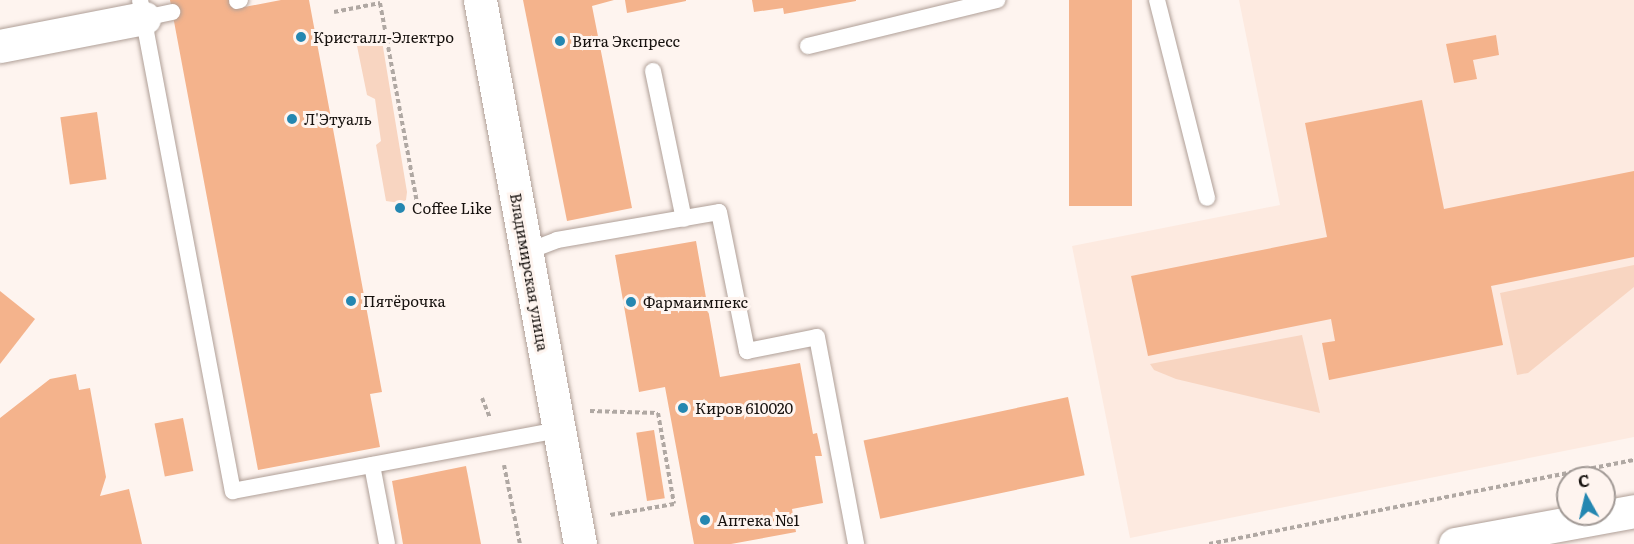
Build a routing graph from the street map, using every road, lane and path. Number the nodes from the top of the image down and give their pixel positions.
1 (480, 0) edge
2 (997, 0) edge
3 (1157, 0) edge
4 (152, 10) edge
5 (334, 12) dead end
6 (0, 46) edge
7 (808, 46) dead end
8 (653, 71) dead end
9 (1207, 198) dead end
10 (418, 208) dead end
11 (684, 219) junction
12 (526, 252) junction
13 (482, 398) dead end
14 (590, 411) dead end
15 (559, 430) junction
16 (499, 442) junction
17 (1634, 460) edge
18 (372, 465) junction
19 (1634, 511) edge
20 (610, 515) dead end
21 (387, 544) edge
22 (520, 544) edge
23 (580, 544) edge
24 (856, 544) edge
25 (1209, 544) edge
26 (1455, 544) edge

1 - 12 main road, Владимирская улица
2 - 7 lane
3 - 9 lane
4 - 6 main road
4 - 18 lane
5 - 10 path
8 - 11 lane
11 - 12 lane
11 - 24 lane
12 - 15 main road, Владимирская улица
13 - 16 path
14 - 20 path
15 - 16 lane
15 - 23 main road, Владимирская улица
16 - 18 lane
16 - 22 path
17 - 25 path
18 - 21 lane
19 - 26 main road

